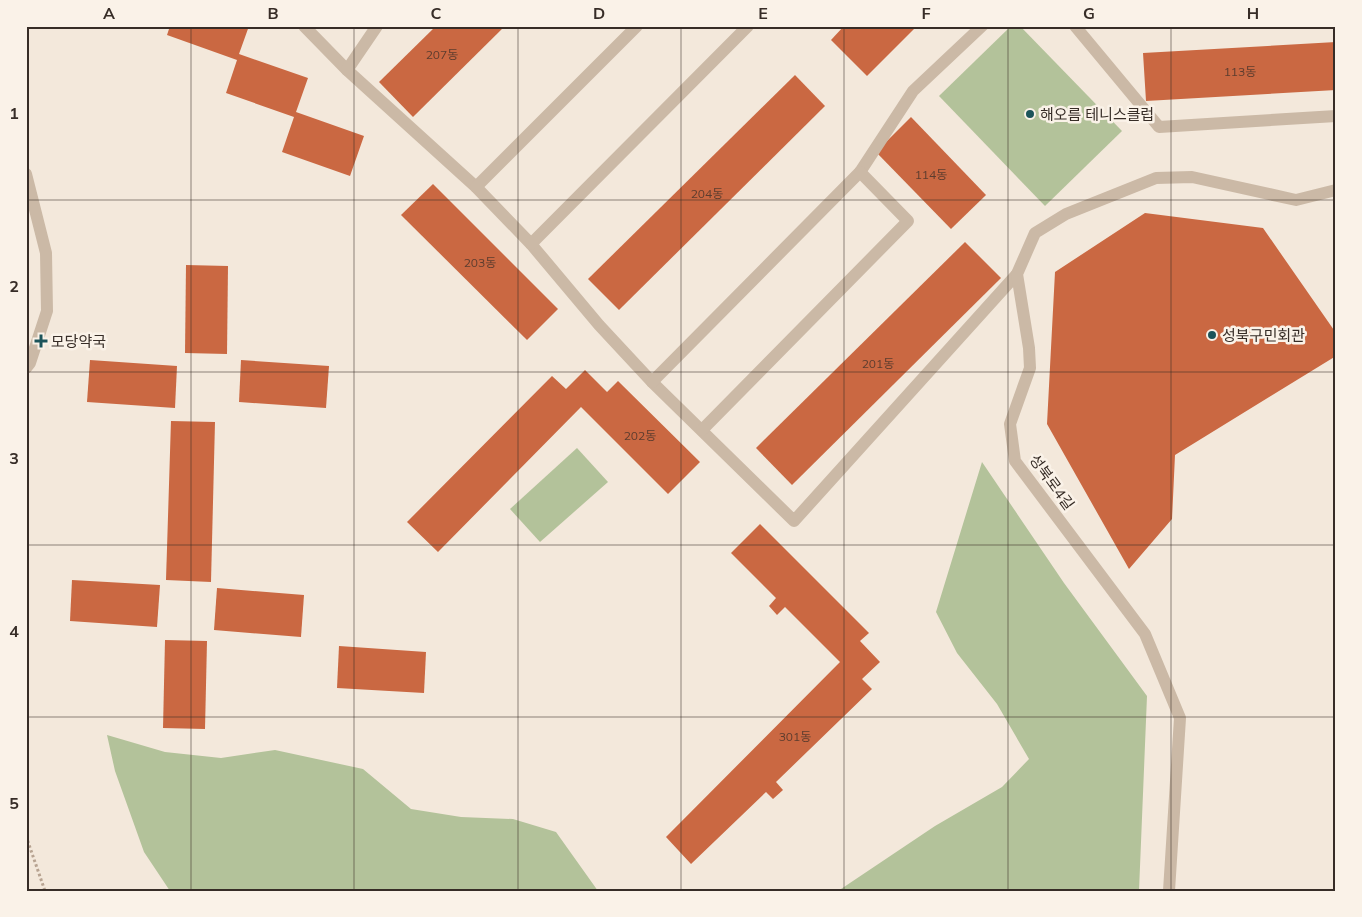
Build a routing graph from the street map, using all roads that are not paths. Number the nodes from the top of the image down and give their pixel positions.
1 (304, 26) edge
2 (377, 26) edge
3 (637, 26) edge
4 (748, 26) edge
5 (982, 26) edge
6 (1075, 26) edge
7 (347, 70) junction
8 (1336, 116) edge
9 (860, 172) junction
10 (26, 174) edge
11 (476, 187) junction
12 (1336, 190) edge
13 (531, 244) junction
14 (1017, 274) junction
15 (26, 368) edge
16 (652, 382) junction
17 (702, 430) junction
18 (1169, 891) edge

1 - 7 street
2 - 7 street
3 - 11 street
4 - 13 street
5 - 9 street
6 - 8 street
7 - 11 street
9 - 16 street
9 - 17 street
10 - 15 street
11 - 13 street
12 - 14 street
13 - 16 street
14 - 17 street
14 - 18 street, 성북로4길
16 - 17 street

